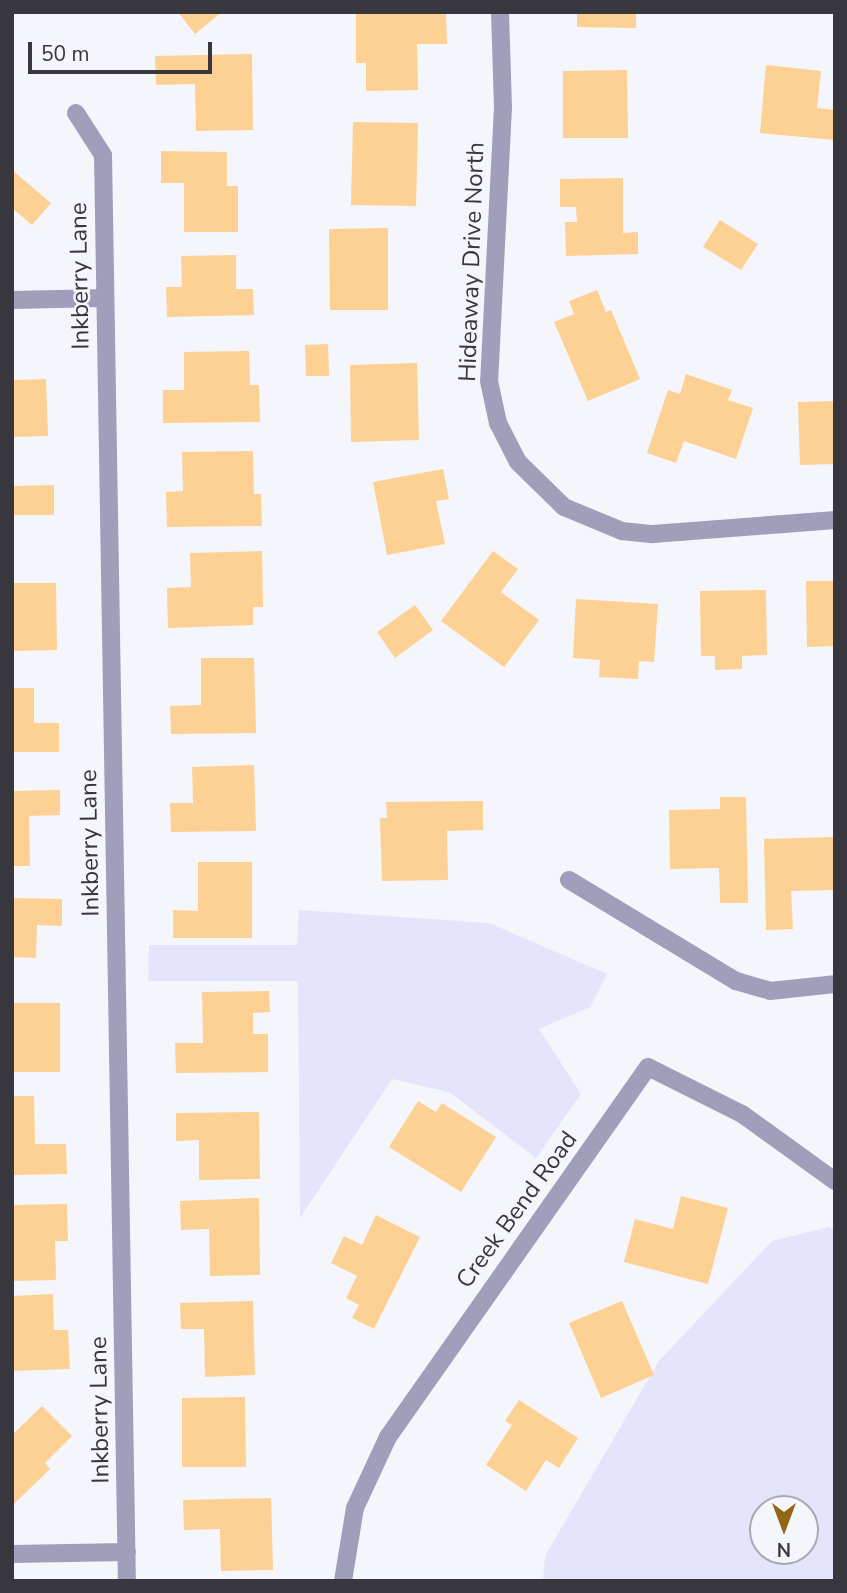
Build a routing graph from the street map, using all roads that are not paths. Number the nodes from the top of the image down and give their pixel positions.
1 (500, 12) edge
2 (76, 113) dead end
3 (105, 298) junction
4 (12, 300) edge
5 (835, 520) edge
6 (569, 880) dead end
7 (835, 984) edge
8 (835, 1181) edge
9 (127, 1552) junction
10 (12, 1554) edge
11 (127, 1581) edge
12 (343, 1581) edge

1 - 5 street, Hideaway Drive North
2 - 3 street, Inkberry Lane
3 - 4 street
3 - 9 street, Inkberry Lane
6 - 7 street
8 - 12 street, Creek Bend Road
9 - 10 street
9 - 11 street, Inkberry Lane

